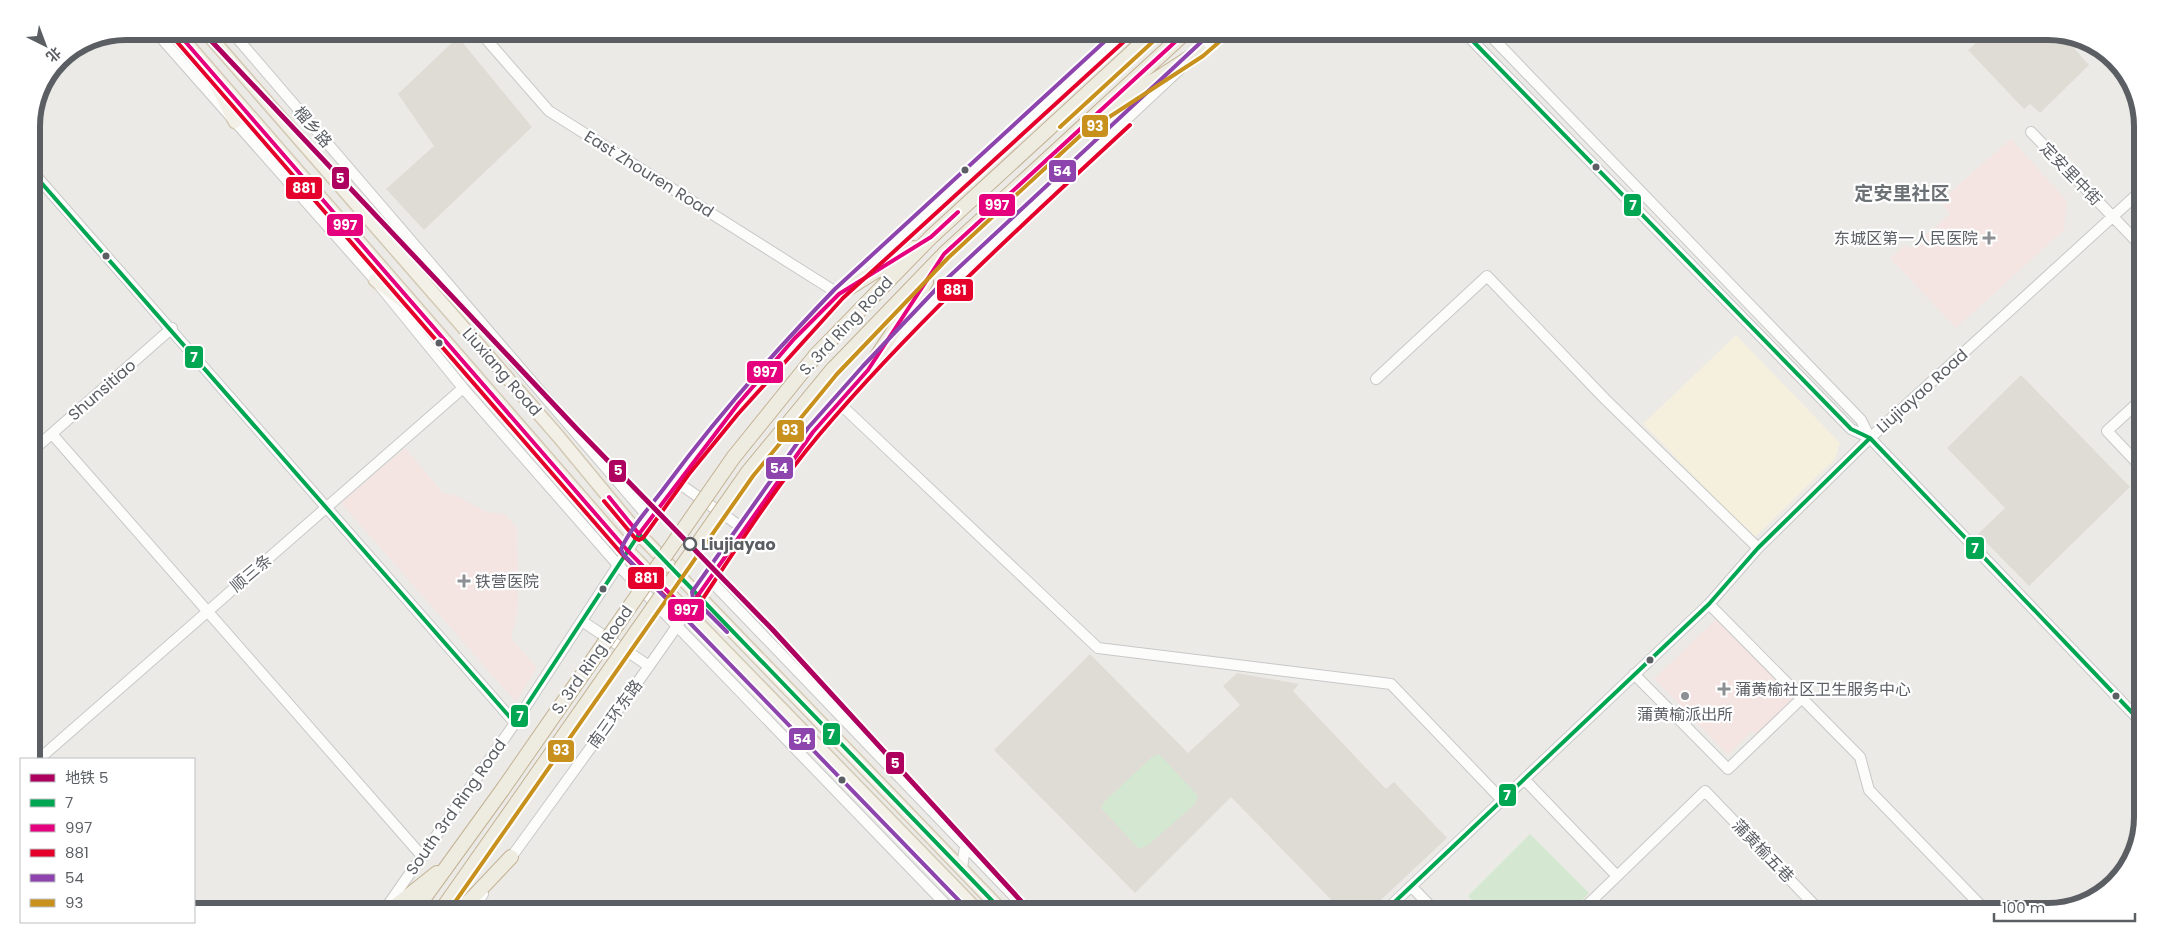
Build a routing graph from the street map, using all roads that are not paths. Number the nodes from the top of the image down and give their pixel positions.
1 (163, 40) edge
2 (184, 40) edge
3 (214, 40) edge
4 (239, 40) edge
5 (487, 40) edge
6 (1116, 40) edge
7 (1145, 40) edge
8 (1177, 40) edge
9 (1212, 40) edge
10 (1472, 40) edge
11 (1495, 40) edge
12 (1200, 51) junction
13 (206, 65) junction
14 (235, 122) junction
15 (1076, 132) junction
16 (2030, 132) dead end
17 (40, 184) edge
18 (2134, 197) edge
19 (2112, 216) junction
20 (931, 238) junction
21 (2134, 239) edge
22 (944, 254) junction
23 (375, 280) junction
24 (839, 294) junction
25 (427, 320) junction
26 (172, 328) junction
27 (868, 370) junction
28 (1376, 379) dead end
29 (463, 388) junction
30 (840, 404) junction
31 (2134, 406) edge
32 (52, 434) junction
33 (1870, 438) junction
34 (40, 445) edge
35 (2134, 460) edge
36 (677, 482) junction
37 (328, 508) junction
38 (649, 518) junction
39 (744, 528) junction
40 (639, 534) junction
41 (1758, 548) junction
42 (627, 550) junction
43 (618, 565) junction
44 (709, 579) junction
45 (698, 594) junction
46 (1709, 604) junction
47 (208, 610) junction
48 (687, 611) junction
49 (582, 620) junction
50 (677, 626) junction
51 (649, 666) junction
52 (1634, 674) junction
53 (1802, 698) junction
54 (2134, 715) edge
55 (515, 723) junction
56 (40, 758) edge
57 (1524, 779) junction
58 (1502, 800) junction
59 (966, 846) junction
60 (422, 856) junction
61 (511, 857) junction
62 (451, 862) junction
63 (962, 868) junction
64 (1617, 876) junction
65 (1411, 886) junction
66 (389, 903) edge
67 (399, 903) edge
68 (421, 903) edge
69 (446, 903) edge
70 (468, 903) edge
71 (477, 903) edge
72 (944, 903) edge
73 (970, 903) edge
74 (995, 903) edge
75 (1020, 903) edge
76 (1393, 903) edge
77 (1427, 903) edge
78 (1589, 903) edge
79 (1813, 903) edge
80 (1978, 903) edge

1 - 14 street
2 - 13 main road, Liuxiang Road
3 - 40 main road, Liuxiang Road
4 - 38 street, 榴乡路
5 - 24 street, East Zhouren Road
6 - 24 street, South 3rd Ring Road
7 - 20 highway, S. 3rd Ring Road
8 - 15 highway, S. 3rd Ring Road
9 - 12 street, 南三环东路
10 - 33 street
11 - 33 street
12 - 15 highway
12 - 27 street, 南三环东路
13 - 14 main road
13 - 25 main road, Liuxiang Road
14 - 23 street
15 - 22 highway, S. 3rd Ring Road
16 - 19 street, 定安里中街
17 - 26 street
18 - 19 street, Liujiayao Road
19 - 21 street, 定安里中街
19 - 33 street, Liujiayao Road
20 - 24 highway
20 - 62 highway, S. 3rd Ring Road, bridge
22 - 27 highway
22 - 69 highway, S. 3rd Ring Road, bridge
23 - 25 main road
23 - 29 street
24 - 36 street, South 3rd Ring Road
25 - 42 main road, Liuxiang Road
26 - 32 street, Shunsitiao
26 - 37 street
27 - 30 street, 南三环东路
28 - 41 street
29 - 37 street, 顺三条
29 - 43 street
30 - 39 street, 南三环东路
30 - 58 street
31 - 35 street
32 - 34 street, Shunsitiao
32 - 47 street
33 - 41 street, Liujiayao Road
33 - 54 street
36 - 38 street, South 3rd Ring Road
36 - 39 street
37 - 47 street, 顺三条
37 - 55 street
38 - 40 street, South 3rd Ring Road
39 - 44 street, 南三环东路
40 - 42 street, South 3rd Ring Road
40 - 45 main road, Liuxiang Road
41 - 46 street, Liujiayao Road
42 - 43 street, South 3rd Ring Road
42 - 48 main road, Liuxiang Road
43 - 49 street, South 3rd Ring Road
43 - 50 street
44 - 45 street, 南三环东路
44 - 59 street
45 - 48 street, 南三环东路
45 - 63 main road, Liuxiang Road
46 - 52 street, Liujiayao Road
46 - 53 street
47 - 56 street, 顺三条
47 - 60 street
48 - 50 street, 南三环东路
48 - 73 main road, Liuxiang Road
49 - 51 street
49 - 55 street, South 3rd Ring Road
50 - 51 street, 南三环东路
50 - 72 street
51 - 61 street, 南三环东路
52 - 53 street
52 - 57 street, Liujiayao Road
53 - 80 street
55 - 60 street, South 3rd Ring Road
57 - 58 street, Liujiayao Road
57 - 64 street
58 - 65 street, Liujiayao Road
59 - 63 street
59 - 75 street
60 - 66 street, South 3rd Ring Road
61 - 70 highway
61 - 71 street, 南三环东路
62 - 67 highway
62 - 68 highway, S. 3rd Ring Road
63 - 74 main road, Liuxiang Road
64 - 78 street
64 - 79 street, 蒲黄榆五巷
65 - 76 street, Liujiayao Road
65 - 77 street

